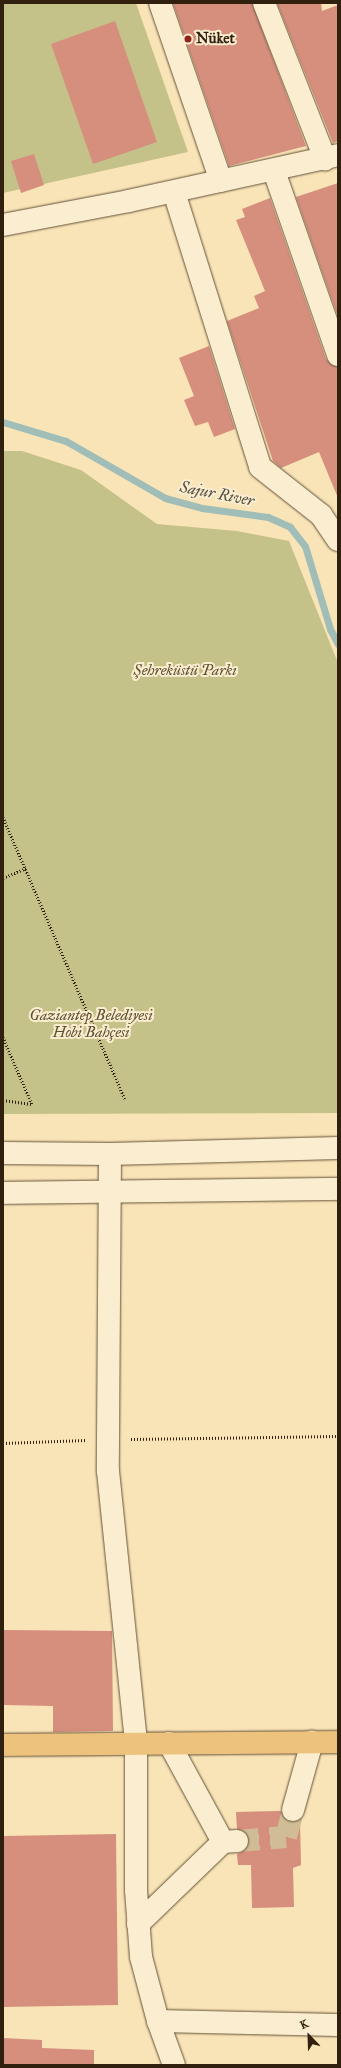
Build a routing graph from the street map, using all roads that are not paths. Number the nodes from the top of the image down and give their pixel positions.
1 (160, 3) edge
2 (264, 3) edge
3 (332, 157) edge
4 (274, 170) junction
5 (221, 181) junction
6 (174, 192) junction
7 (3, 225) edge
8 (338, 355) edge
9 (338, 540) edge
10 (338, 1148) edge
11 (3, 1153) edge
12 (110, 1154) junction
13 (338, 1189) edge
14 (3, 1193) edge
15 (110, 1193) junction
16 (312, 1742) junction
17 (338, 1742) edge
18 (136, 1743) junction
19 (169, 1743) junction
20 (3, 1745) edge
21 (293, 1810) tunnel mouth
22 (138, 1924) junction
23 (158, 2021) junction
24 (338, 2025) edge
25 (174, 2065) edge

1 - 5 street
2 - 3 street
3 - 4 street
4 - 5 street
4 - 8 street
5 - 6 street
6 - 7 street
6 - 9 street
10 - 12 street
11 - 12 street
12 - 15 street
13 - 15 street
14 - 15 street
15 - 18 street
16 - 17 main road
16 - 19 main road
16 - 21 street
18 - 19 main road
18 - 20 main road
18 - 22 street
19 - 22 street
22 - 23 street
23 - 24 street
23 - 25 street

